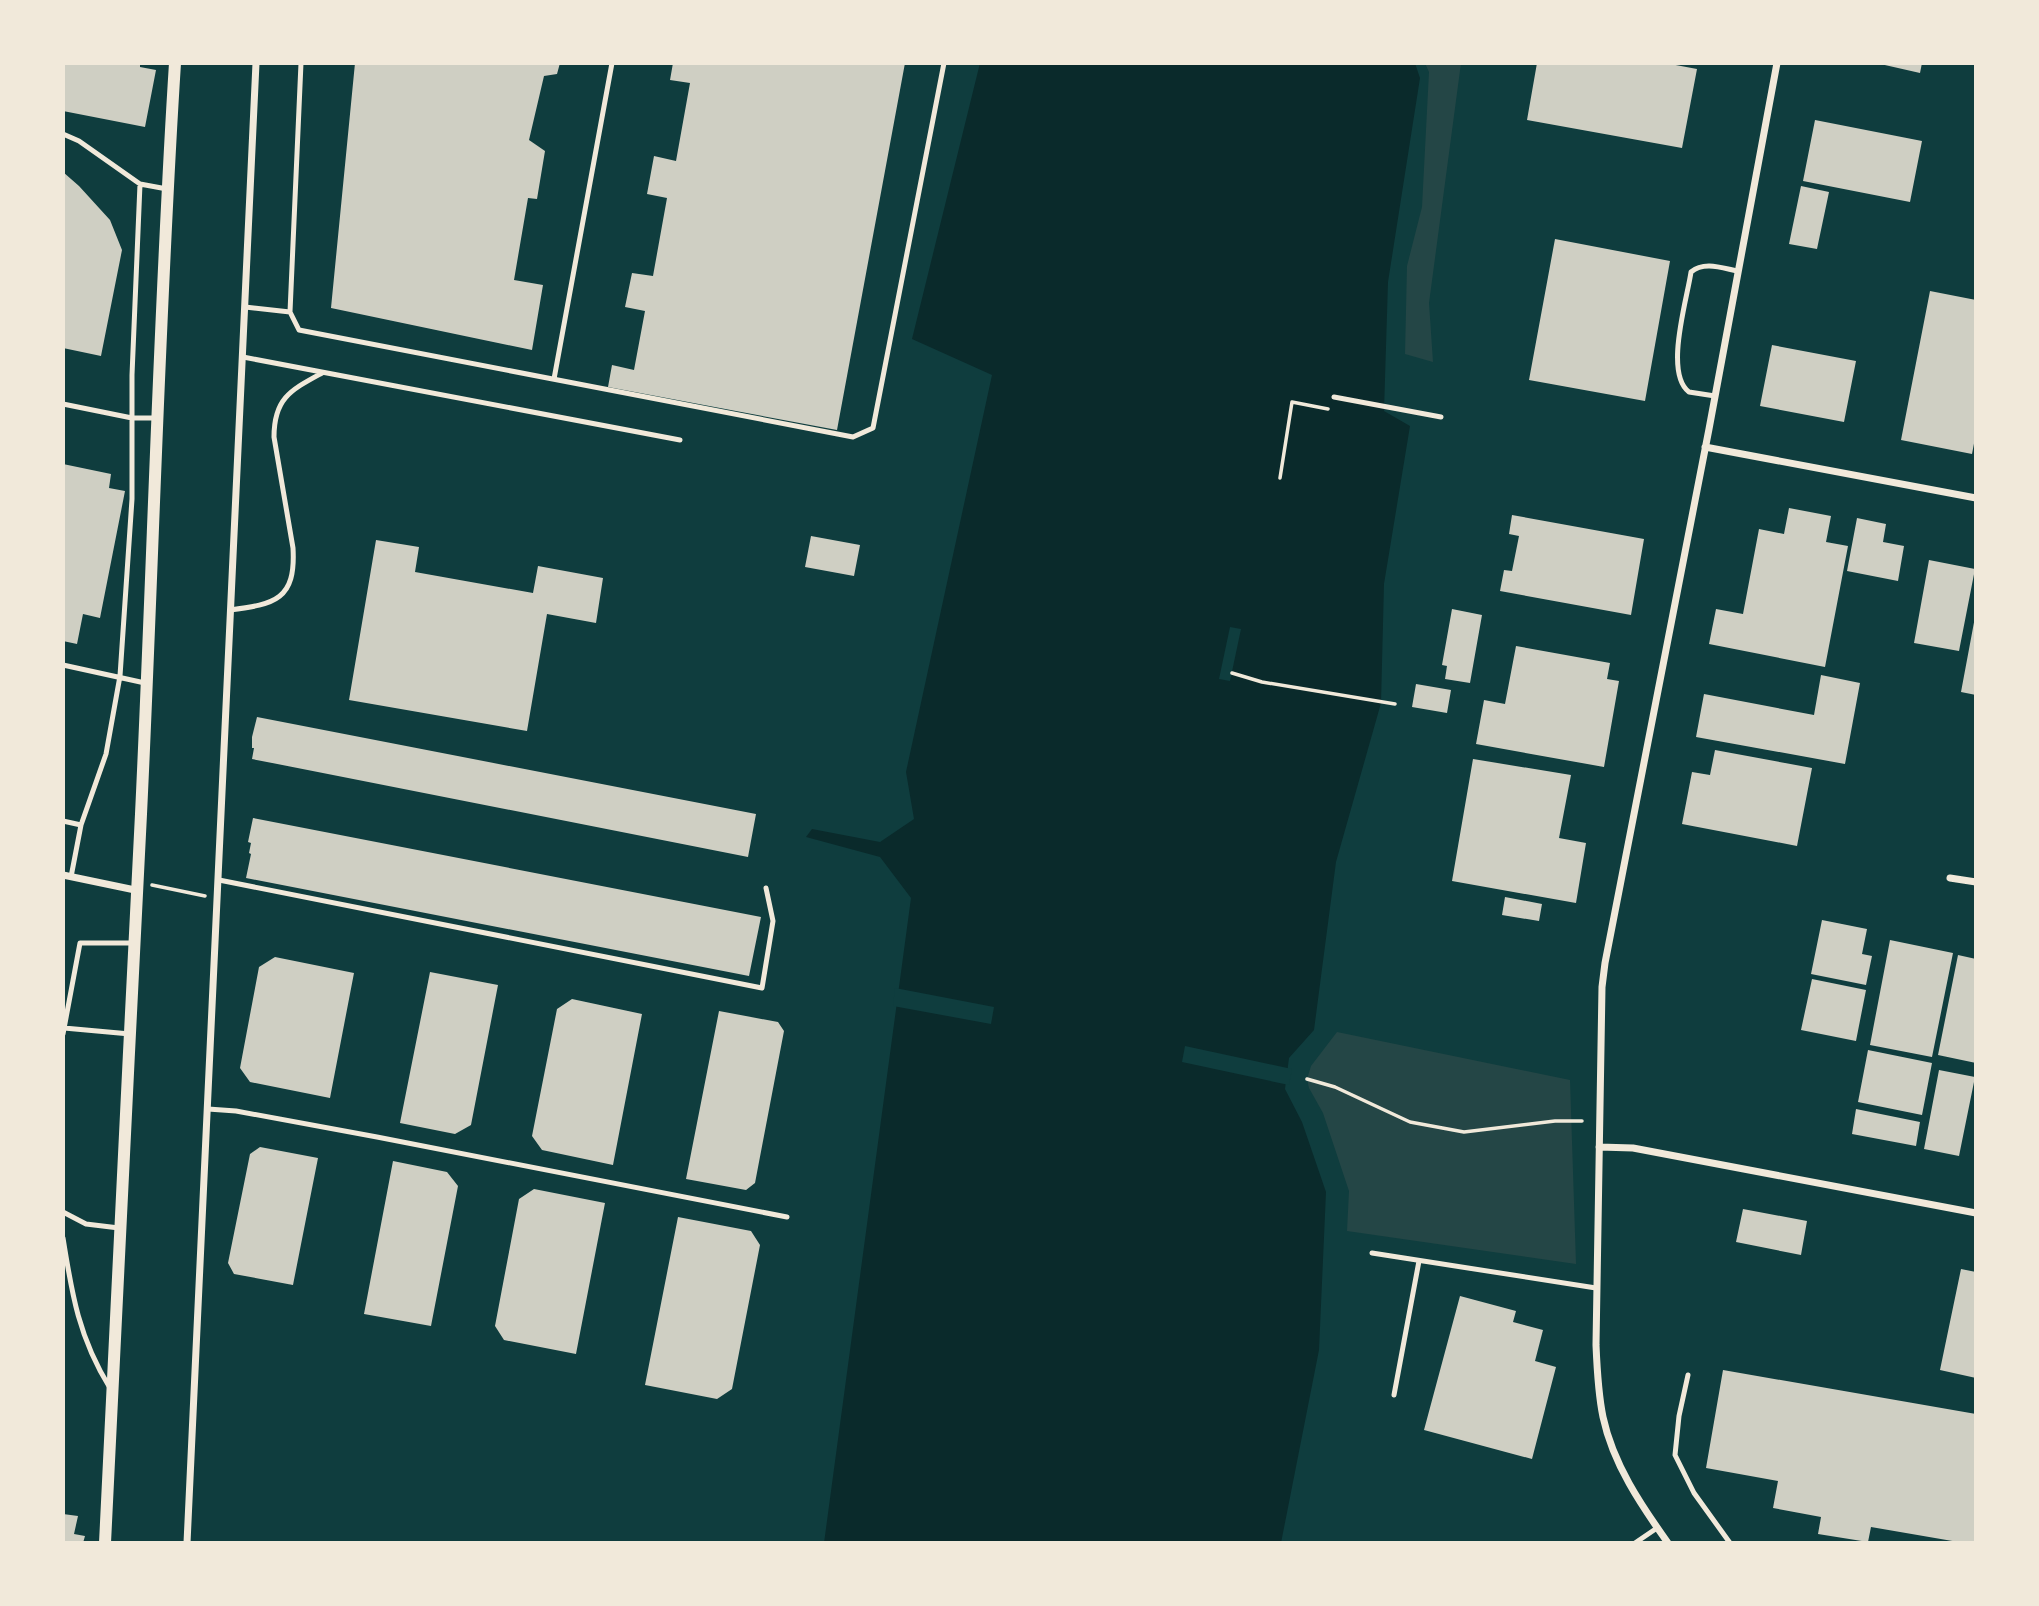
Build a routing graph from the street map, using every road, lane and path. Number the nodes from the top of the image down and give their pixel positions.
1 (175, 63) edge
2 (256, 63) edge
3 (301, 63) edge
4 (612, 63) edge
5 (944, 63) edge
6 (1777, 63) edge
7 (63, 134) edge
8 (140, 184) junction
9 (167, 189) junction
10 (1737, 271) junction
11 (245, 307) junction
12 (290, 312) junction
13 (243, 358) junction
14 (323, 373) junction
15 (554, 379) junction
16 (1714, 396) junction
17 (1334, 397) dead end
18 (63, 404) edge
19 (1332, 410) dead end
20 (1441, 417) dead end
21 (132, 418) junction
22 (157, 418) junction
23 (680, 440) dead end
24 (1705, 447) junction
25 (1280, 478) dead end
26 (1976, 498) edge
27 (230, 610) junction
28 (63, 665) edge
29 (1232, 673) dead end
30 (120, 676) junction
31 (146, 683) junction
32 (1395, 704) dead end
33 (63, 821) edge
34 (80, 825) junction
35 (67, 876) edge
36 (1950, 878) dead end
37 (219, 880) junction
38 (1976, 883) edge
39 (136, 885) junction
40 (766, 888) dead end
41 (218, 899) junction
42 (134, 943) junction
43 (64, 1031) edge
44 (130, 1034) junction
45 (1307, 1079) dead end
46 (208, 1109) junction
47 (1582, 1121) dead end
48 (1599, 1147) junction
49 (63, 1212) edge
50 (1976, 1213) edge
51 (786, 1217) dead end
52 (119, 1228) junction
53 (63, 1238) edge
54 (1372, 1253) dead end
55 (1419, 1261) junction
56 (1596, 1288) junction
57 (1688, 1375) dead end
58 (112, 1391) junction
59 (1394, 1395) dead end
60 (1657, 1528) junction
61 (105, 1543) edge
62 (187, 1543) edge
63 (1635, 1543) edge
64 (1668, 1543) edge
65 (1730, 1543) edge

1 - 9 street
2 - 11 street
3 - 12 lane
4 - 15 lane
5 - 15 lane
6 - 10 street
7 - 8 lane
8 - 9 lane
8 - 21 lane
9 - 22 street
10 - 16 street
10 - 16 lane
11 - 12 lane
11 - 13 street
12 - 15 lane
13 - 14 lane
13 - 27 street
14 - 23 lane
14 - 27 lane
16 - 24 street
17 - 20 lane
18 - 21 lane
19 - 25 path
21 - 22 lane
21 - 30 lane
22 - 31 street
24 - 26 street
24 - 48 street
27 - 37 street
28 - 30 lane
29 - 32 path
30 - 31 lane
30 - 34 lane
31 - 39 street
33 - 34 lane
34 - 35 lane
35 - 39 street
36 - 38 street
37 - 40 lane
37 - 41 street
39 - 41 path
39 - 42 street
41 - 46 street
42 - 43 lane
42 - 44 street
43 - 44 lane
44 - 52 street
45 - 47 path
46 - 51 lane
46 - 62 street
48 - 50 street
48 - 56 street
49 - 52 lane
52 - 58 street
53 - 58 lane
54 - 55 lane
55 - 56 lane
55 - 59 lane
56 - 60 street
57 - 65 lane
58 - 61 street
60 - 63 lane
60 - 64 street

